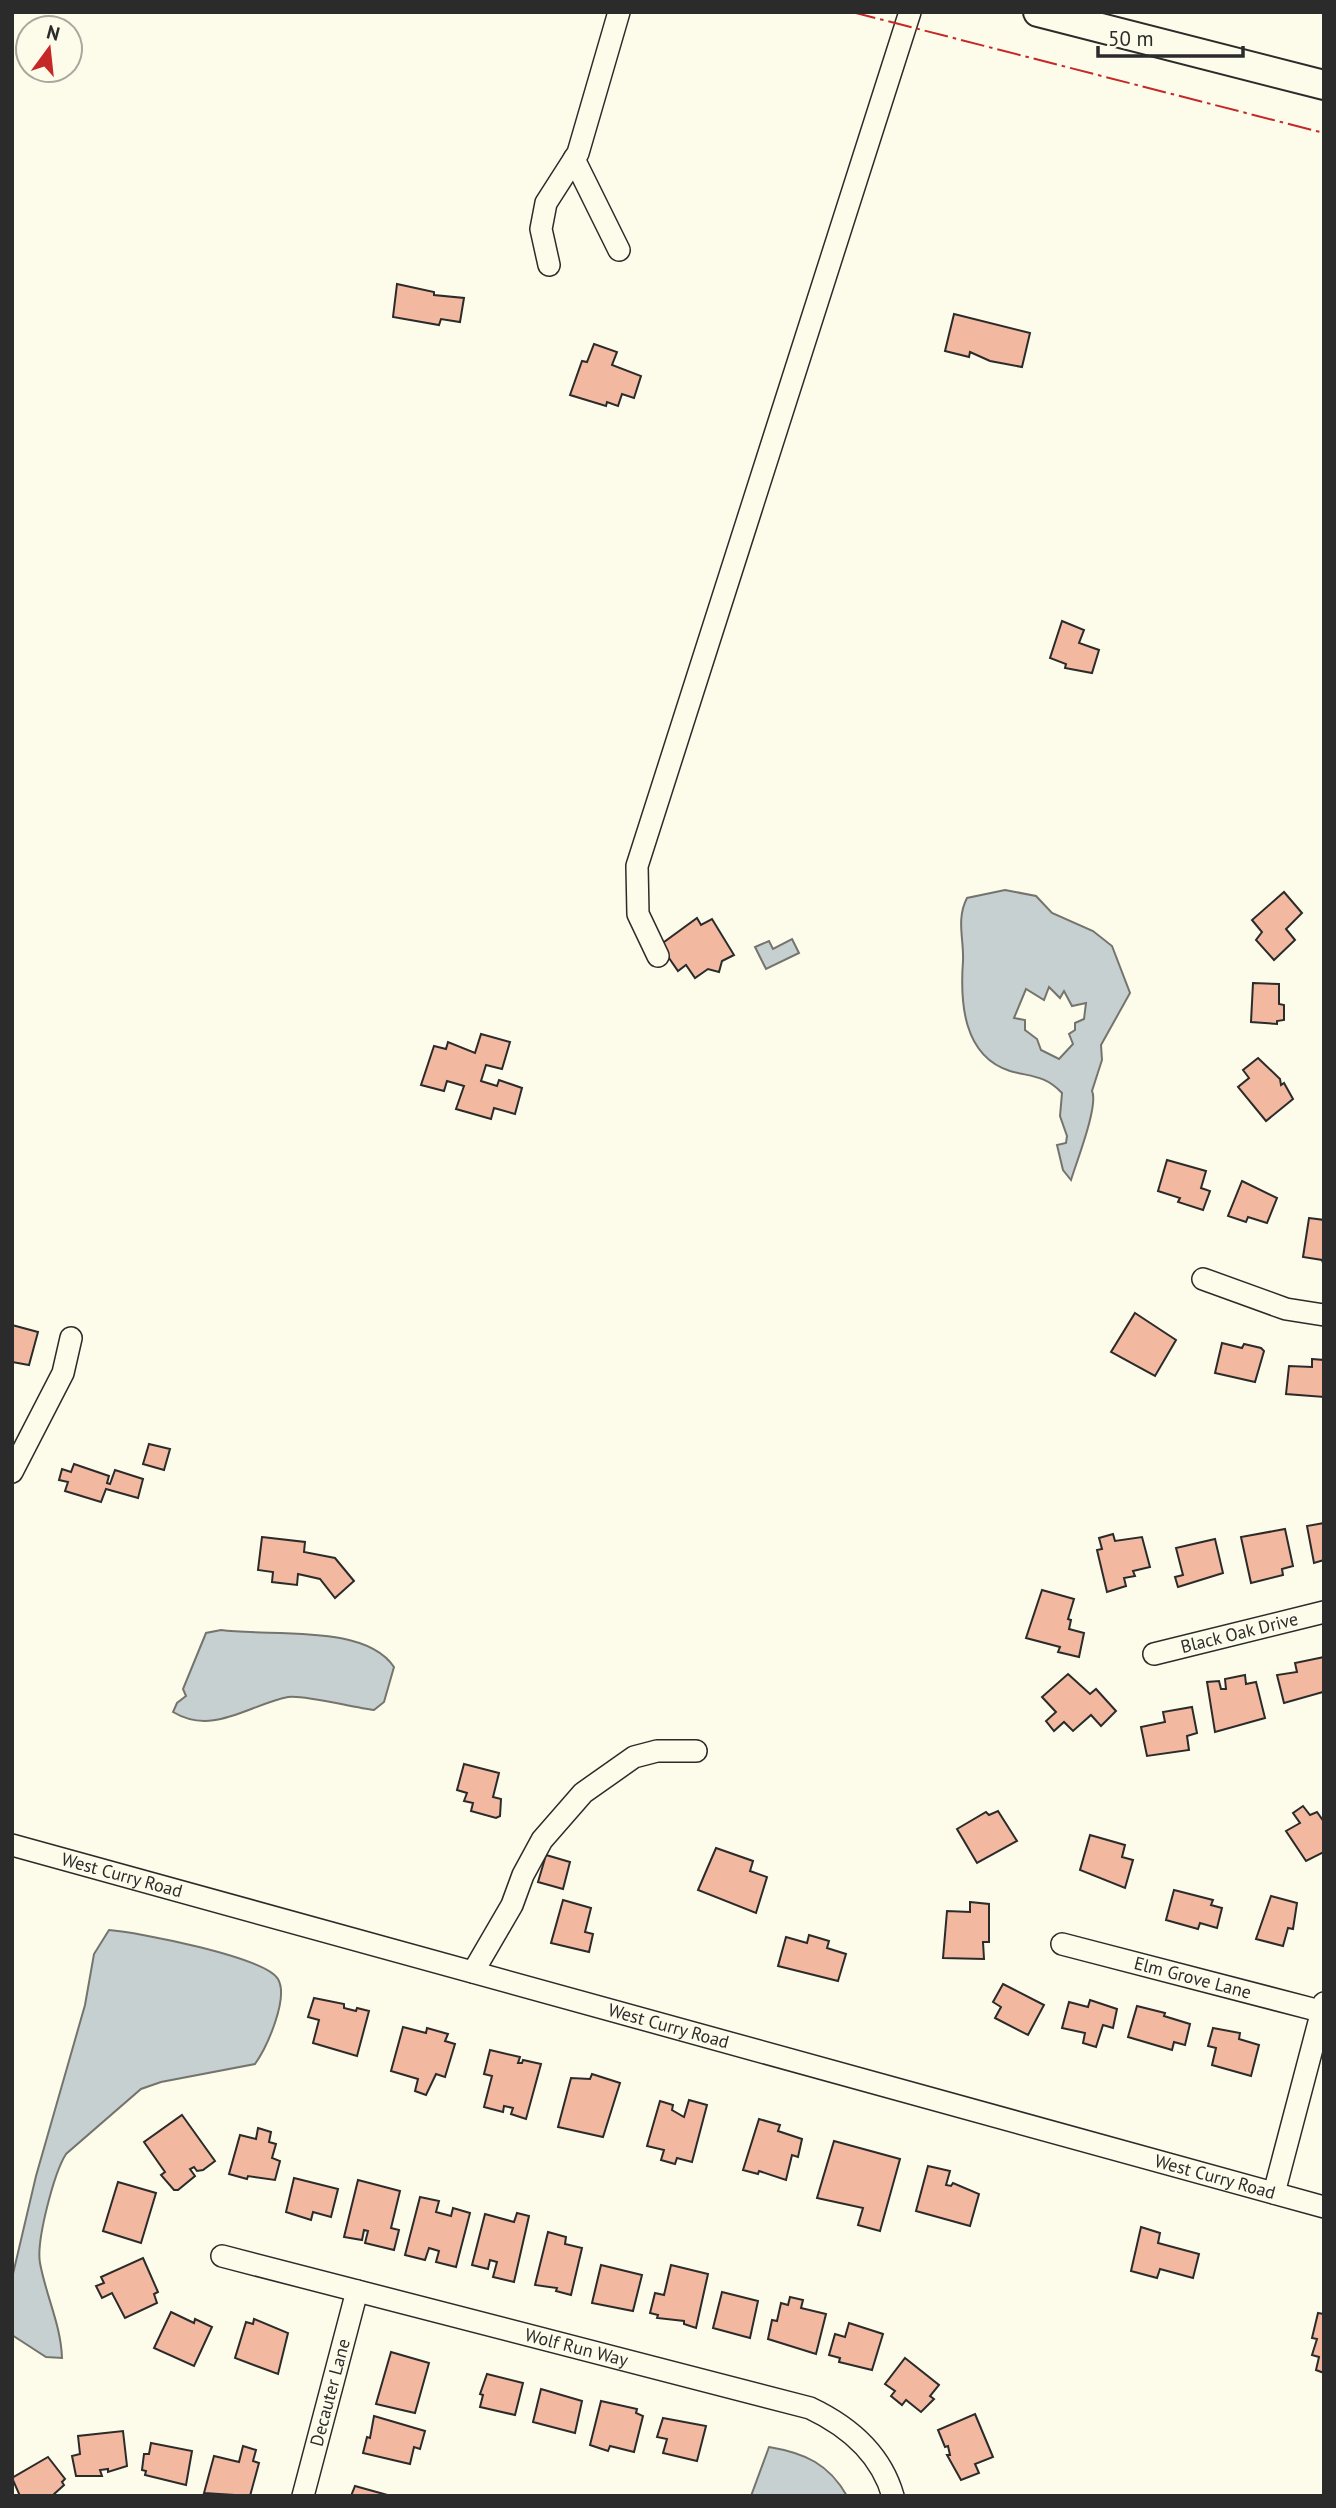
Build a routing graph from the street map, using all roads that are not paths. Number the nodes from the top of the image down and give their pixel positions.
1 (619, 12) edge
2 (910, 12) edge
3 (1038, 12) edge
4 (1086, 18) edge
5 (1324, 85) edge
6 (574, 159) junction
7 (619, 250) dead end
8 (549, 265) dead end
9 (659, 956) dead end
10 (1203, 1279) dead end
11 (1324, 1315) edge
12 (71, 1338) dead end
13 (12, 1472) edge
14 (1324, 1612) edge
15 (1154, 1654) dead end
16 (696, 1751) dead end
17 (12, 1844) edge
18 (1062, 1944) dead end
19 (473, 1972) junction
20 (1323, 2009) edge
21 (1274, 2193) junction
22 (1324, 2207) edge
23 (222, 2256) dead end
24 (356, 2291) junction
25 (303, 2496) edge
26 (893, 2496) edge

1 - 6 street
2 - 9 street
3 - 4 main road
4 - 5 main road
6 - 7 street
6 - 8 street
10 - 11 street
12 - 13 street
14 - 15 street, Black Oak Drive
16 - 19 street
17 - 19 street, West Curry Road
18 - 20 street, Elm Grove Lane
19 - 21 street, West Curry Road
20 - 21 street
21 - 22 street, West Curry Road
23 - 24 street, Wolf Run Way
24 - 25 street, Decauter Lane
24 - 26 street, Wolf Run Way

